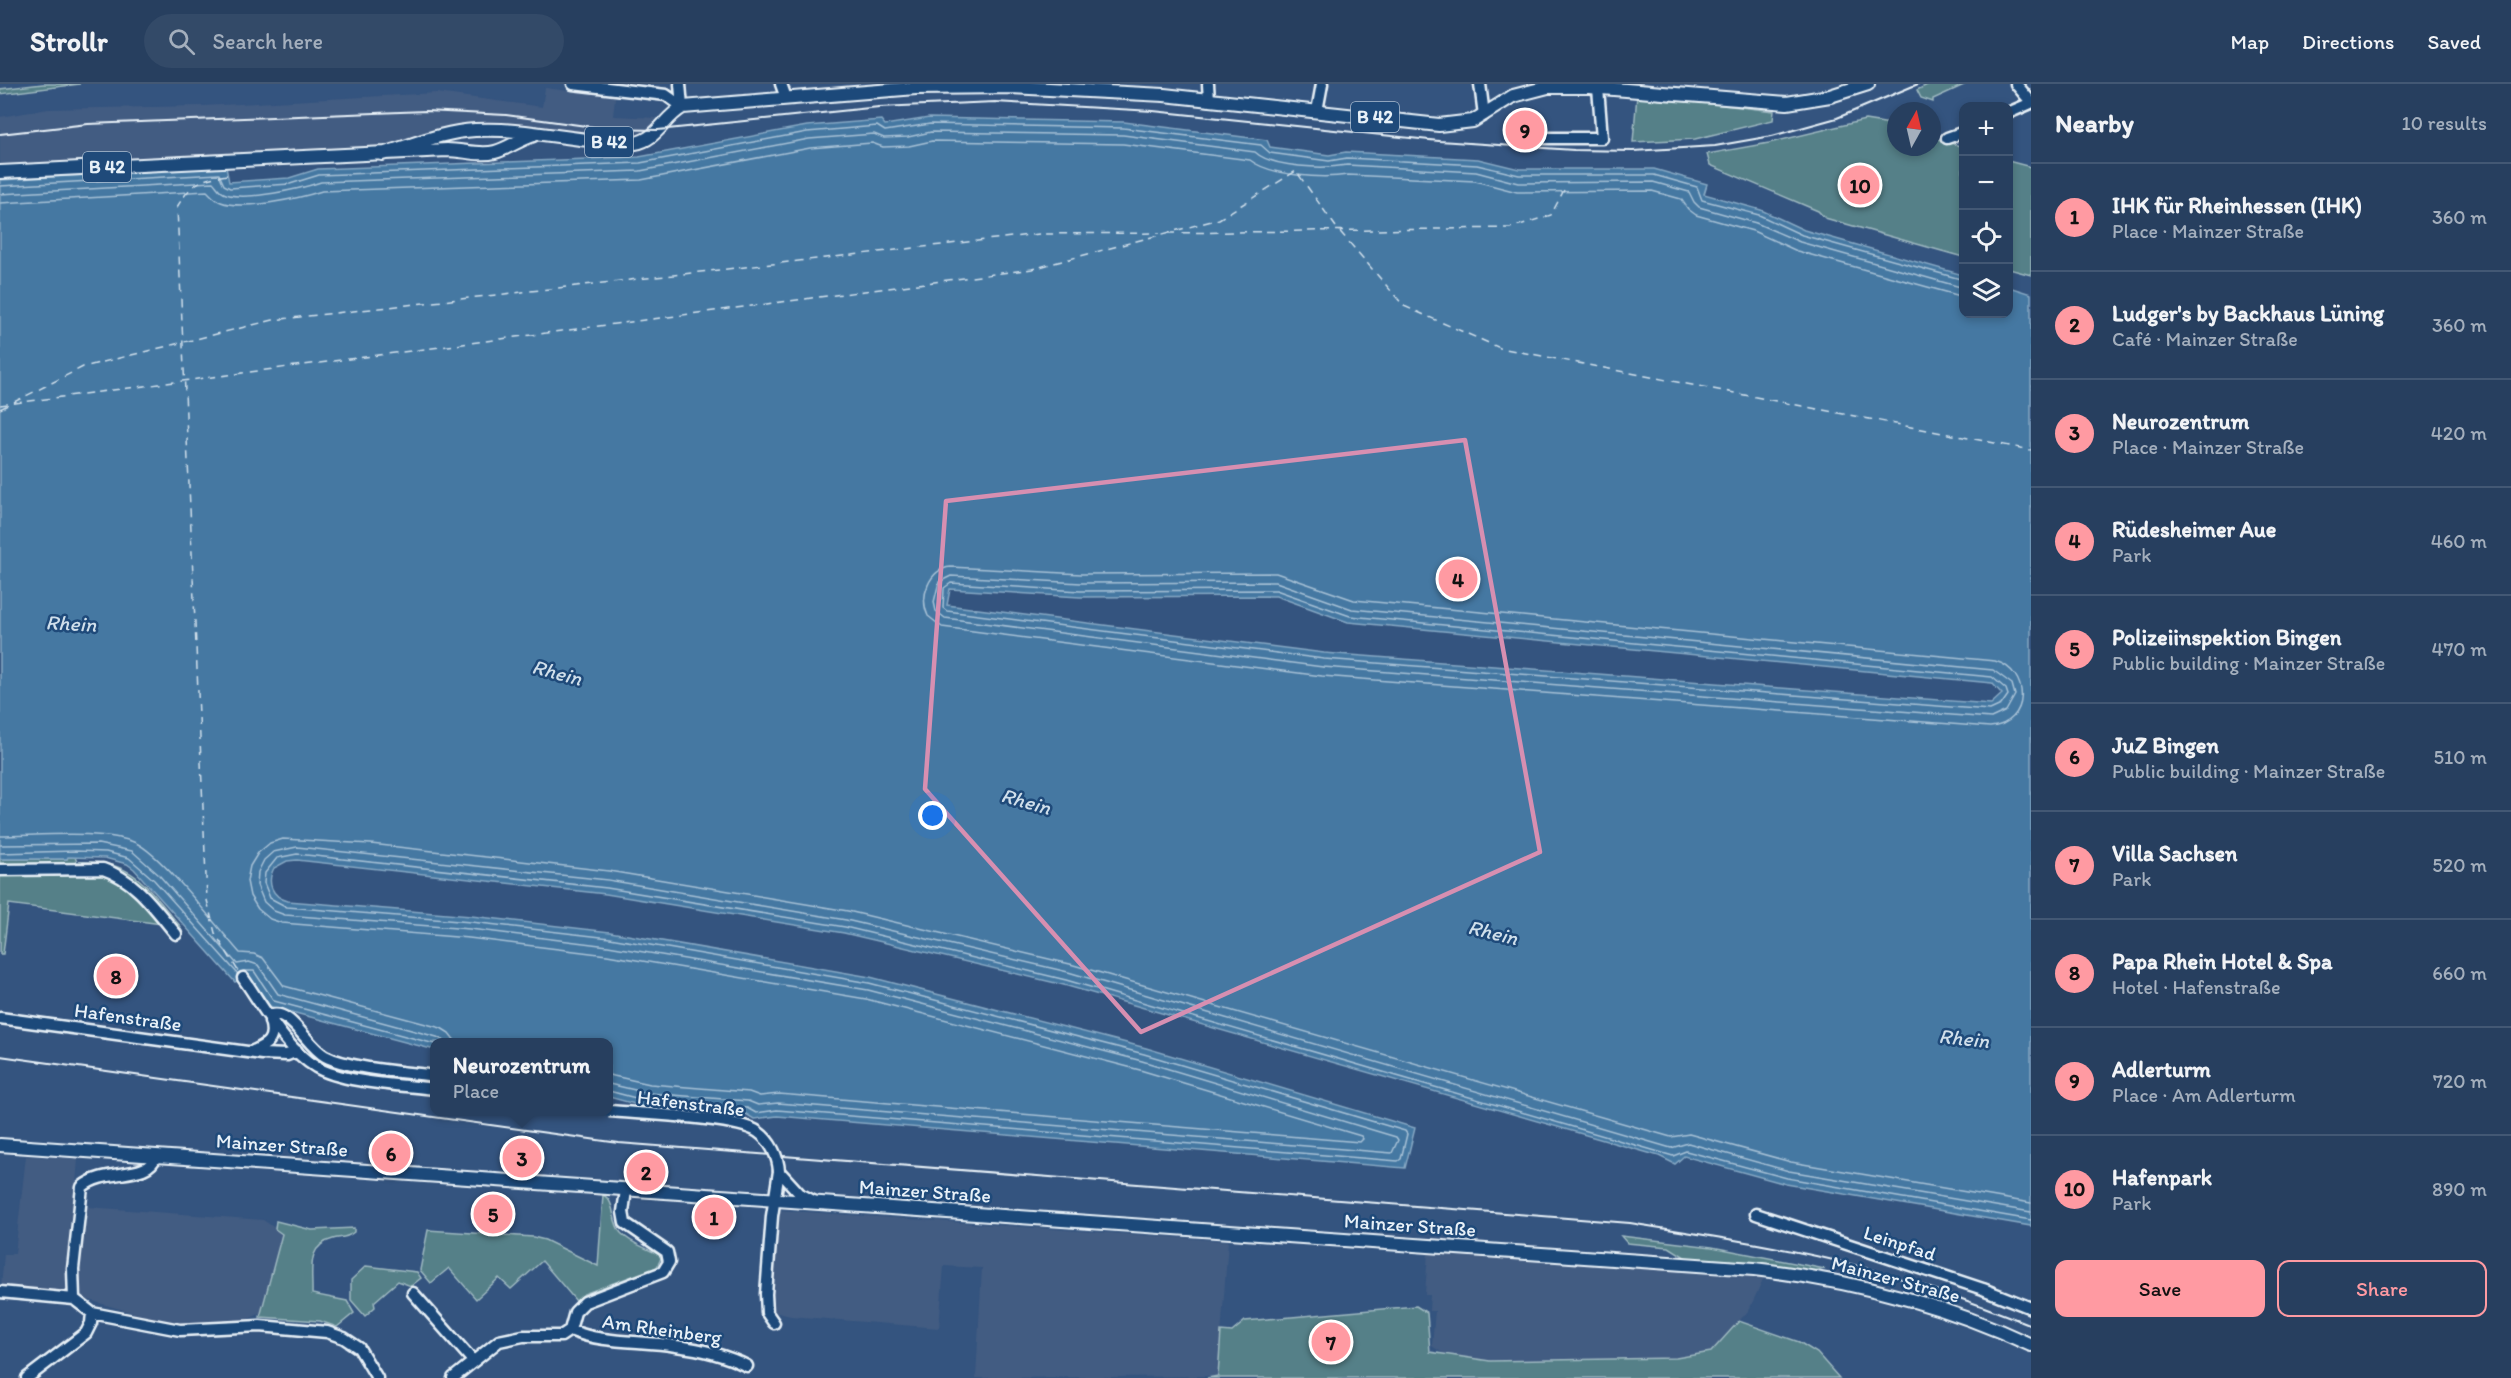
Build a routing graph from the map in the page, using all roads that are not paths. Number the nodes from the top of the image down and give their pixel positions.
1 (573, 84) edge
2 (680, 84) edge
3 (781, 84) edge
4 (1208, 84) edge
5 (1322, 84) edge
6 (1480, 84) edge
7 (1868, 84) edge
8 (2016, 84) edge
9 (961, 85) edge
10 (916, 86) edge
11 (1593, 86) edge
12 (1078, 87) edge
13 (1094, 87) edge
14 (1535, 87) edge
15 (1622, 87) edge
16 (1117, 88) edge
17 (1164, 90) edge
18 (786, 98) junction
19 (1209, 100) junction
20 (2031, 102) edge
21 (682, 107) junction
22 (2013, 110) edge
23 (1317, 111) junction
24 (1484, 115) junction
25 (539, 134) junction
26 (1959, 134) edge
27 (1533, 138) dead end
28 (1947, 138) dead end
29 (382, 154) junction
30 (0, 172) edge
31 (0, 870) edge
32 (176, 934) dead end
33 (243, 978) dead end
34 (269, 1016) junction
35 (0, 1018) edge
36 (297, 1051) junction
37 (250, 1052) junction
38 (430, 1075) edge
39 (430, 1088) edge
40 (613, 1111) edge
41 (0, 1145) edge
42 (156, 1156) junction
43 (779, 1172) junction
44 (626, 1190) junction
45 (776, 1202) junction
46 (817, 1203) junction
47 (1756, 1214) dead end
48 (0, 1292) edge
49 (413, 1293) dead end
50 (74, 1299) junction
51 (2031, 1308) edge
52 (92, 1313) junction
53 (774, 1323) dead end
54 (570, 1330) junction
55 (2031, 1345) edge
56 (473, 1361) junction
57 (747, 1366) dead end
58 (27, 1378) edge
59 (377, 1378) edge
60 (453, 1378) edge

1 - 21 street
2 - 21 street
3 - 18 street
4 - 19 street
5 - 23 street
6 - 24 street
7 - 15 main road, B 42
8 - 20 street
9 - 10 main road, B 42
9 - 12 main road, B 42
10 - 18 main road, B 42
11 - 14 main road, B 42
11 - 15 main road, B 42
11 - 27 street
12 - 13 main road, B 42
13 - 16 main road, B 42
14 - 24 main road, B 42
16 - 17 main road, B 42
17 - 19 main road, B 42
18 - 21 main road, B 42
19 - 23 main road, B 42
20 - 22 street
21 - 25 main road, B 42
23 - 24 main road, B 42
25 - 29 main road, B 42
25 - 29 main road, B 42
26 - 28 street
29 - 30 main road, B 42
31 - 32 street
33 - 34 street
34 - 36 street
34 - 37 street
34 - 38 street
35 - 37 street, Hafenstraße
36 - 37 street, Hafenstraße
36 - 39 street
40 - 43 street, Hafenstraße, bridge
41 - 42 main road, Mainzer Straße
42 - 44 main road, Mainzer Straße
42 - 50 street
43 - 45 street, Hafenstraße
43 - 46 street, Hafenstraße
44 - 45 main road, Mainzer Straße
44 - 54 street, Am Rheinberg
45 - 46 main road, Mainzer Straße
45 - 53 street
46 - 55 main road, Mainzer Straße
47 - 51 street, Leinpfad
48 - 50 street
49 - 56 street
50 - 52 street
52 - 58 street
52 - 59 street
54 - 56 street, Am Rheinberg
54 - 57 street, Am Rheinberg
56 - 60 street, Am Rheinberg

